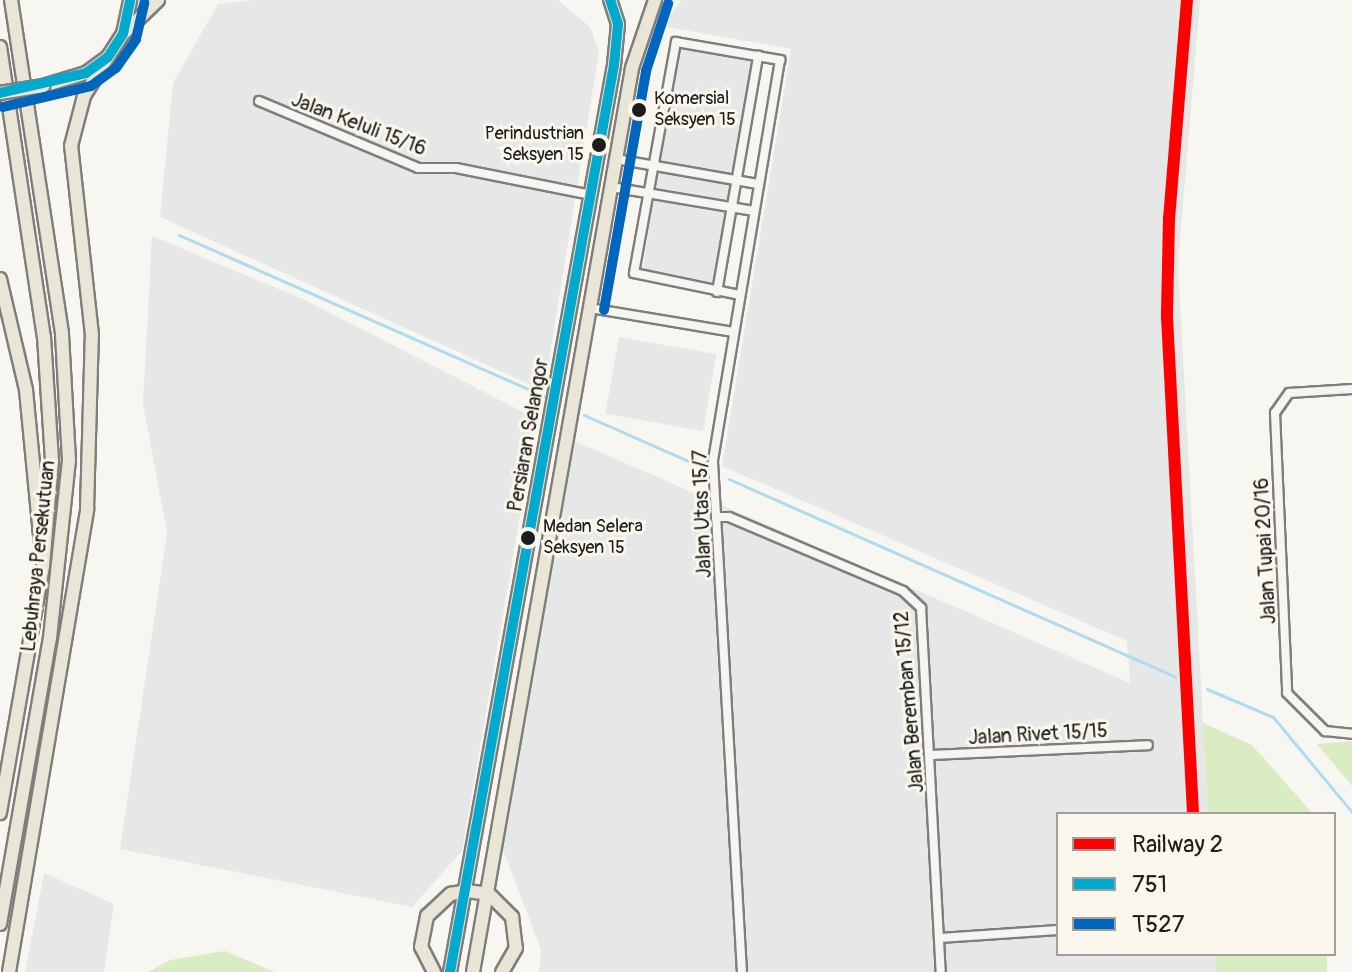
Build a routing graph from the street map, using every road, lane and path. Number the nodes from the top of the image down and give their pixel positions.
1 (11, 0) edge
2 (130, 0) edge
3 (158, 0) edge
4 (610, 0) edge
5 (655, 0) edge
6 (123, 34) junction
7 (0, 47) edge
8 (758, 56) junction
9 (108, 57) junction
10 (0, 93) edge
11 (259, 101) dead end
12 (616, 159) junction
13 (652, 165) junction
14 (736, 180) junction
15 (758, 184) junction
16 (611, 187) junction
17 (648, 193) junction
18 (591, 195) junction
19 (731, 207) junction
20 (754, 211) junction
21 (0, 279) edge
22 (717, 292) junction
23 (740, 295) junction
24 (590, 308) junction
25 (734, 332) junction
26 (1352, 389) edge
27 (67, 509) junction
28 (716, 517) junction
29 (43, 566) junction
30 (77, 587) junction
31 (1352, 734) edge
32 (1148, 745) dead end
33 (930, 755) junction
34 (0, 813) edge
35 (467, 891) junction
36 (489, 894) junction
37 (0, 924) edge
38 (1056, 930) edge
39 (940, 938) junction
40 (9, 972) edge
41 (434, 972) edge
42 (450, 972) edge
43 (473, 972) edge
44 (502, 972) edge
45 (742, 972) edge
46 (941, 972) edge

1 - 27 main road, Lebuhraya Persekutuan
2 - 6 main road
3 - 6 main road
4 - 18 main road, Persiaran Selangor
5 - 12 main road, Persiaran Selangor
6 - 9 main road
7 - 29 main road, Lebuhraya Persekutuan
8 - 13 street
8 - 14 street
8 - 15 street, Jalan Utas 15/7
9 - 10 main road, bridge
9 - 30 main road
11 - 18 street, Jalan Keluli 15/16
12 - 13 street
12 - 16 main road, Persiaran Selangor
13 - 14 street
13 - 17 street
14 - 15 street
14 - 19 street
15 - 20 street, Jalan Utas 15/7
16 - 17 street
16 - 24 main road, Persiaran Selangor
17 - 19 street
17 - 22 street
18 - 35 main road, Persiaran Selangor
19 - 20 street
19 - 22 street
20 - 23 street, Jalan Utas 15/7
21 - 29 main road
22 - 23 street
23 - 25 street, Jalan Utas 15/7
24 - 25 street
24 - 36 main road, Persiaran Selangor
25 - 28 street, Jalan Utas 15/7
26 - 31 street, Jalan Tupai 20/16
27 - 30 main road
27 - 37 main road, Lebuhraya Persekutuan
28 - 33 street, Jalan Beremban 15/12
28 - 45 street, Jalan Utas 15/7
29 - 34 main road, Lebuhraya Persekutuan
30 - 40 main road
32 - 33 street, Jalan Rivet 15/15
33 - 39 street, Jalan Beremban 15/12
35 - 36 main road
35 - 41 main road
35 - 42 main road, Persiaran Selangor
36 - 43 main road, Persiaran Selangor
36 - 44 main road
38 - 39 street
39 - 46 street, Jalan Beremban 15/12

